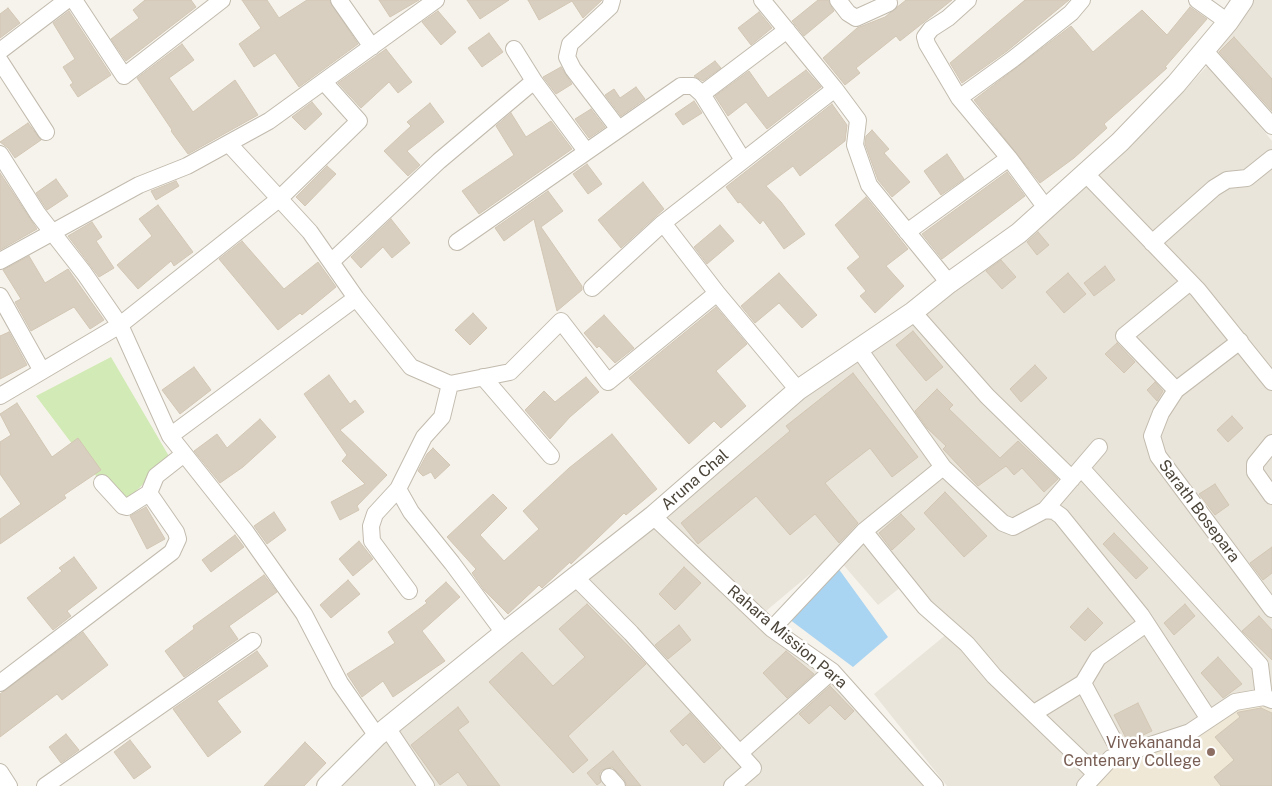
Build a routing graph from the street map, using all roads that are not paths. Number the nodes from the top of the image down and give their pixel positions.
1 (67, 0) edge
2 (74, 0) edge
3 (222, 0) edge
4 (339, 0) edge
5 (436, 0) edge
6 (612, 0) edge
7 (762, 0) edge
8 (838, 0) edge
9 (1082, 0) edge
10 (1197, 0) edge
11 (1243, 0) edge
12 (963, 2) edge
13 (889, 3) dead end
14 (1228, 22) junction
15 (787, 30) junction
16 (372, 47) junction
17 (514, 49) dead end
18 (0, 51) edge
19 (1205, 51) junction
20 (0, 61) edge
21 (534, 81) junction
22 (324, 82) junction
23 (835, 89) junction
24 (702, 94) junction
25 (959, 98) junction
26 (1272, 126) edge
27 (618, 128) junction
28 (46, 132) dead end
29 (229, 144) junction
30 (586, 151) junction
31 (0, 154) edge
32 (1009, 158) junction
33 (1272, 158) edge
34 (743, 160) junction
35 (1085, 173) junction
36 (279, 199) junction
37 (1046, 208) junction
38 (663, 223) junction
39 (52, 231) junction
40 (907, 232) junction
41 (457, 242) dead end
42 (1152, 243) junction
43 (0, 261) edge
44 (331, 262) junction
45 (1190, 282) junction
46 (949, 283) junction
47 (592, 288) dead end
48 (717, 293) junction
49 (0, 296) edge
50 (356, 298) junction
51 (913, 312) junction
52 (120, 324) junction
53 (1240, 341) junction
54 (858, 348) junction
55 (42, 371) junction
56 (483, 377) junction
57 (1272, 382) edge
58 (450, 384) junction
59 (798, 390) junction
60 (1176, 390) junction
61 (0, 396) edge
62 (170, 436) junction
63 (1272, 443) edge
64 (1099, 448) dead end
65 (184, 454) junction
66 (551, 456) dead end
67 (942, 467) junction
68 (1076, 473) junction
69 (102, 483) dead end
70 (398, 489) junction
71 (150, 493) junction
72 (1272, 496) edge
73 (1045, 510) junction
74 (653, 516) junction
75 (864, 531) junction
76 (575, 577) junction
77 (409, 591) dead end
78 (1272, 609) edge
79 (1146, 624) junction
80 (772, 629) junction
81 (504, 633) junction
82 (253, 641) dead end
83 (832, 671) junction
84 (0, 683) edge
85 (1083, 683) junction
86 (1268, 699) edge
87 (1034, 712) junction
88 (1209, 719) junction
89 (382, 732) junction
90 (741, 752) junction
91 (1121, 754) junction
92 (0, 772) edge
93 (1096, 774) junction
94 (927, 783) edge
95 (9, 786) edge
96 (45, 786) edge
97 (327, 786) edge
98 (426, 786) edge
99 (732, 786) edge
100 (1085, 786) edge

1 - 18 street
2 - 3 street
4 - 16 street
5 - 16 street
6 - 27 street
7 - 15 street
8 - 13 street
9 - 25 street
10 - 14 street
11 - 14 street, Aruna Chal
12 - 25 street
14 - 19 street, Aruna Chal
15 - 23 street
15 - 24 street
16 - 22 street
17 - 21 street
19 - 26 street
19 - 35 street, Aruna Chal
20 - 28 street
21 - 30 street
21 - 44 street
22 - 29 street
22 - 36 street
23 - 34 street
23 - 40 street
24 - 27 street
24 - 34 street
25 - 32 street
27 - 30 street
29 - 36 street
29 - 39 street
30 - 41 street
31 - 39 street
32 - 37 street
32 - 40 street
33 - 42 street
34 - 38 street
35 - 37 street, Aruna Chal
35 - 42 street
36 - 44 street
36 - 52 street
37 - 46 street, Aruna Chal
38 - 47 street
38 - 48 street
39 - 43 street
39 - 52 street
40 - 46 street
42 - 45 street
44 - 50 street
45 - 53 street
45 - 60 street
46 - 51 street, Aruna Chal
48 - 56 street
48 - 59 street
49 - 55 street
50 - 58 street
50 - 62 street
51 - 54 street, Aruna Chal
51 - 68 street
52 - 55 street
52 - 62 street
53 - 57 street
53 - 60 street, Sarath Bosepara
54 - 59 street, Aruna Chal
54 - 67 street
55 - 61 street
56 - 58 street
56 - 66 street
58 - 70 street
59 - 74 street, Aruna Chal
60 - 78 street, Sarath Bosepara
62 - 65 street
63 - 72 street
64 - 68 street
65 - 71 street
65 - 89 street
67 - 73 street
67 - 75 street
68 - 73 street
68 - 86 street
69 - 71 street
70 - 77 street
70 - 81 street
71 - 84 street
73 - 79 street
74 - 76 street, Aruna Chal
74 - 80 street, Rahara Mission Para
75 - 80 street
75 - 87 street
76 - 81 street, Aruna Chal
76 - 90 street
79 - 85 street
79 - 88 street
80 - 83 street, Rahara Mission Para
81 - 89 street, Aruna Chal
82 - 96 street
83 - 90 street
83 - 94 street, Rahara Mission Para
85 - 87 street
85 - 91 street
86 - 88 street
87 - 93 street
88 - 91 street
89 - 97 street, Aruna Chal
89 - 98 street
90 - 99 street
91 - 93 street
92 - 95 street
93 - 100 street

